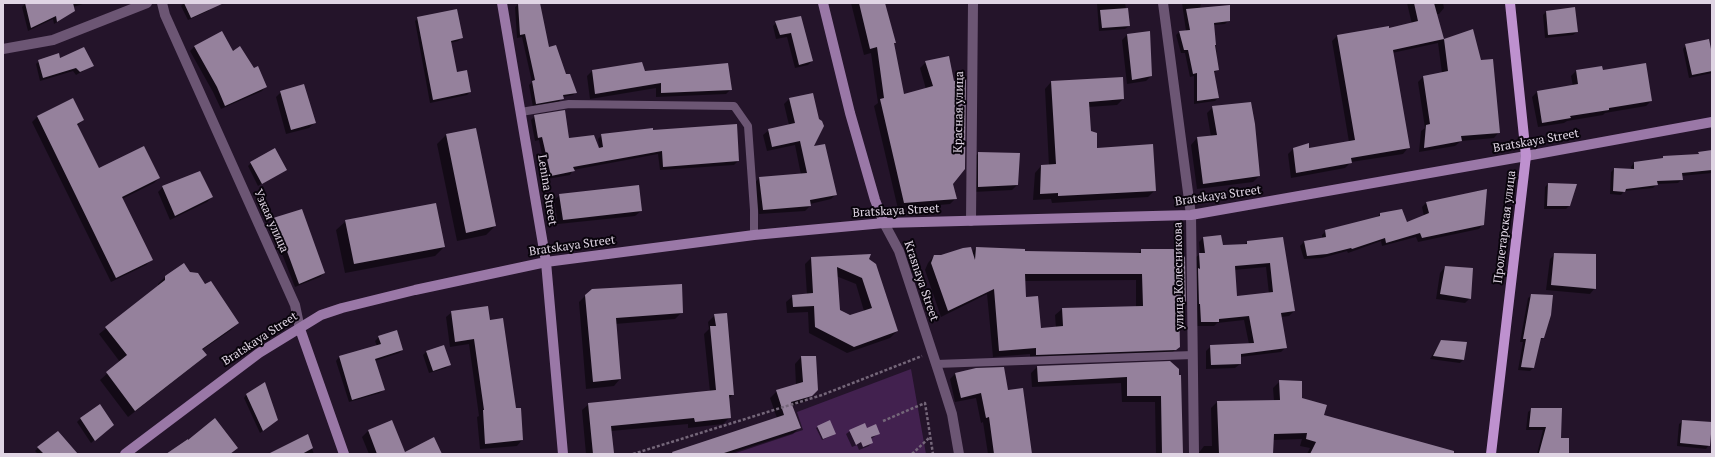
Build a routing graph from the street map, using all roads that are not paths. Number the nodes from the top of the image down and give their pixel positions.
1 (147, 3) edge
2 (162, 3) edge
3 (502, 3) edge
4 (824, 3) edge
5 (973, 3) edge
6 (1163, 3) edge
7 (1510, 3) edge
8 (3, 49) edge
9 (521, 112) junction
10 (1712, 122) edge
11 (1526, 156) junction
12 (1191, 215) junction
13 (971, 221) junction
14 (884, 224) junction
15 (754, 235) junction
16 (546, 262) junction
17 (300, 329) junction
18 (1193, 355) junction
19 (936, 364) junction
20 (125, 454) edge
21 (344, 454) edge
22 (563, 454) edge
23 (959, 454) edge
24 (1194, 454) edge
25 (1491, 454) edge

1 - 8 street
2 - 17 street, Узкая улица
3 - 9 main road, Lenina Street
4 - 14 main road, Krasnaya Street
5 - 13 street, Красная улица
6 - 12 street, улица Колесникова
7 - 11 main road, Пролетарская улица
9 - 15 lane
9 - 16 main road, Lenina Street
10 - 11 main road, Bratskaya Street
11 - 12 main road, Bratskaya Street
11 - 25 main road, Пролетарская улица
12 - 13 main road, Bratskaya Street
12 - 18 street, улица Колесникова
13 - 14 main road, Bratskaya Street
14 - 15 main road, Bratskaya Street
14 - 19 street, Krasnaya Street
15 - 16 main road, Bratskaya Street
16 - 17 main road, Bratskaya Street
16 - 22 main road, Lenina Street
17 - 20 main road, Bratskaya Street
17 - 21 main road, Узкая улица
18 - 19 lane
18 - 24 street, улица Колесникова
19 - 23 street, Krasnaya Street

